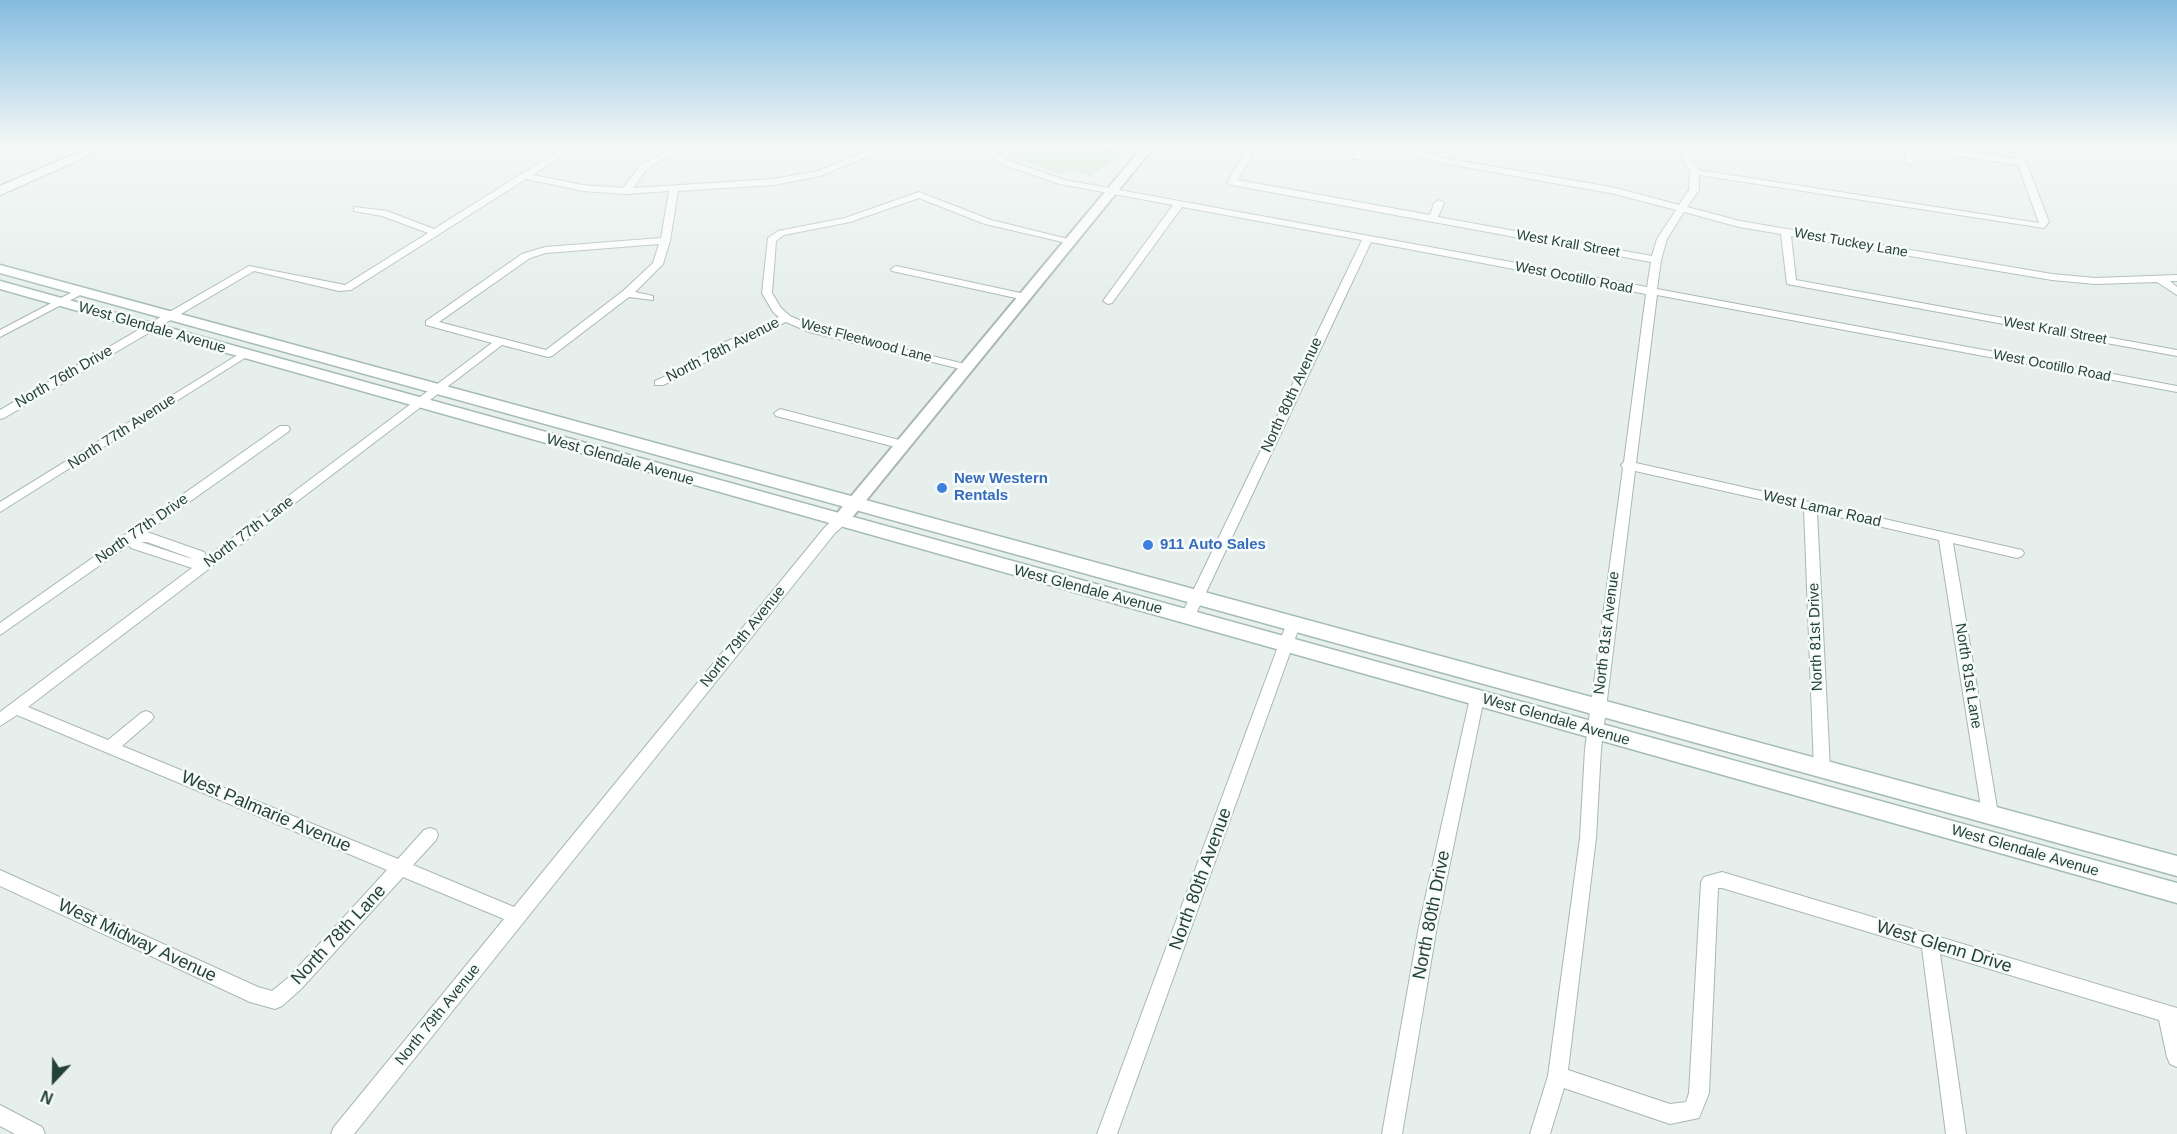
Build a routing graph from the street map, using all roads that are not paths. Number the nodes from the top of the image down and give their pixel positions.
1 (493, 197) edge
2 (672, 197) edge
3 (913, 197) edge
4 (924, 197) edge
5 (1107, 197) edge
6 (1139, 197) edge
7 (1313, 197) edge
8 (1636, 197) edge
9 (1690, 197) edge
10 (1855, 197) edge
11 (2035, 197) edge
12 (1438, 203) dead end
13 (1179, 204) junction
14 (357, 209) dead end
15 (1681, 210) junction
16 (1432, 219) junction
17 (1786, 232) junction
18 (437, 233) junction
19 (1368, 238) junction
20 (665, 241) junction
21 (1071, 241) junction
22 (1656, 260) junction
23 (896, 268) dead end
24 (0, 270) edge
25 (2159, 278) junction
26 (2177, 278) edge
27 (0, 285) edge
28 (80, 291) junction
29 (1651, 292) junction
30 (2177, 292) edge
31 (627, 293) junction
32 (1025, 297) junction
33 (649, 298) dead end
34 (1108, 301) dead end
35 (60, 302) junction
36 (170, 316) junction
37 (786, 318) junction
38 (149, 327) junction
39 (0, 334) edge
40 (498, 343) junction
41 (2177, 353) edge
42 (244, 354) junction
43 (964, 367) junction
44 (659, 383) dead end
45 (2177, 389) edge
46 (437, 390) junction
47 (420, 403) junction
48 (780, 413) dead end
49 (0, 415) edge
50 (284, 429) dead end
51 (903, 445) junction
52 (1628, 465) junction
53 (855, 505) junction
54 (1810, 506) junction
55 (0, 508) edge
56 (840, 521) junction
57 (131, 537) junction
58 (1945, 537) junction
59 (2017, 553) dead end
60 (206, 565) junction
61 (1196, 598) junction
62 (1187, 618) junction
63 (1293, 625) junction
64 (0, 630) edge
65 (1286, 645) junction
66 (1477, 698) junction
67 (15, 708) junction
68 (1599, 708) junction
69 (146, 717) dead end
70 (0, 720) edge
71 (1595, 731) junction
72 (110, 747) junction
73 (1822, 769) junction
74 (1990, 814) junction
75 (430, 835) dead end
76 (2177, 866) edge
77 (400, 868) junction
78 (2085, 868) junction
79 (0, 878) edge
80 (2177, 881) edge
81 (2177, 893) edge
82 (517, 916) junction
83 (1930, 943) junction
84 (275, 1000) joint
85 (2171, 1015) edge
86 (2177, 1057) edge
87 (1558, 1076) junction
88 (0, 1115) edge
89 (34, 1134) edge
90 (341, 1134) edge
91 (1107, 1134) edge
92 (1392, 1134) edge
93 (1540, 1134) edge
94 (1956, 1134) edge

1 - 18 street
2 - 20 street
3 - 37 street, West Fleetwood Lane
4 - 21 street, West Fleetwood Lane
5 - 21 street, North 79th Avenue
6 - 13 street, West Ocotillo Road
7 - 16 street, West Krall Street
8 - 15 street, West Tuckey Lane
9 - 15 street, North 81st Avenue
10 - 11 street
12 - 16 street
13 - 19 street, West Ocotillo Road
13 - 34 street
14 - 18 street
15 - 17 street, West Tuckey Lane
15 - 22 street, North 81st Avenue
16 - 22 street, West Krall Street
17 - 25 street, West Tuckey Lane
17 - 41 street, West Krall Street
18 - 36 street, North 76th Drive
19 - 29 street, West Ocotillo Road
19 - 61 street, North 80th Avenue
20 - 31 street
20 - 40 street
21 - 32 street, North 79th Avenue
22 - 29 street, North 81st Avenue
23 - 32 street
24 - 28 main road, West Glendale Avenue
25 - 26 street, West Tuckey Lane
25 - 30 street
27 - 35 main road, West Glendale Avenue
28 - 35 street
28 - 36 main road, West Glendale Avenue
29 - 45 street, West Ocotillo Road
29 - 52 street, North 81st Avenue
31 - 33 street
31 - 40 street
32 - 43 street, North 79th Avenue
35 - 38 main road, West Glendale Avenue
35 - 39 street
36 - 38 street, North 76th Drive
36 - 46 main road, West Glendale Avenue
37 - 43 street, West Fleetwood Lane
37 - 44 street, North 78th Avenue
38 - 42 main road, West Glendale Avenue
38 - 49 street, North 76th Drive
40 - 46 street, North 77th Lane
42 - 47 main road, West Glendale Avenue
42 - 55 street, North 77th Avenue
43 - 51 street, North 79th Avenue
46 - 47 street, North 77th Lane
46 - 53 main road, West Glendale Avenue
47 - 56 main road, West Glendale Avenue
47 - 60 street, North 77th Lane
48 - 51 street
50 - 57 street, North 77th Drive
51 - 53 street, North 79th Avenue
52 - 54 street, West Lamar Road
52 - 68 street, North 81st Avenue
53 - 56 street, North 79th Avenue
53 - 61 main road, West Glendale Avenue
54 - 58 street, West Lamar Road
54 - 73 street, North 81st Drive
56 - 62 main road, West Glendale Avenue
56 - 82 street, North 79th Avenue
57 - 60 street
57 - 64 street, North 77th Drive
58 - 59 street, West Lamar Road
58 - 74 street, North 81st Lane
60 - 67 street, North 77th Lane
61 - 62 street, North 80th Avenue
61 - 63 main road, West Glendale Avenue
62 - 65 main road, West Glendale Avenue
63 - 65 street, North 80th Avenue
63 - 68 main road, West Glendale Avenue
65 - 66 main road, West Glendale Avenue
65 - 91 street, North 80th Avenue
66 - 71 main road, West Glendale Avenue
66 - 92 street, North 80th Drive
67 - 70 street, North 77th Lane
67 - 72 street, West Palmarie Avenue
68 - 71 street, North 81st Avenue
68 - 73 main road, West Glendale Avenue
69 - 72 street
71 - 78 main road, West Glendale Avenue
71 - 87 street, North 81st Avenue
72 - 77 street, West Palmarie Avenue
73 - 74 main road, West Glendale Avenue
74 - 76 main road, West Glendale Avenue
75 - 77 street, North 78th Lane
77 - 82 street, West Palmarie Avenue
77 - 84 street, North 78th Lane
78 - 80 main road
78 - 81 main road, West Glendale Avenue
79 - 84 street, West Midway Avenue
82 - 90 street, North 79th Avenue
83 - 85 street, West Glenn Drive
83 - 87 street, West Glenn Drive
83 - 94 street
85 - 86 street
87 - 93 street, North 81st Avenue
88 - 89 street

